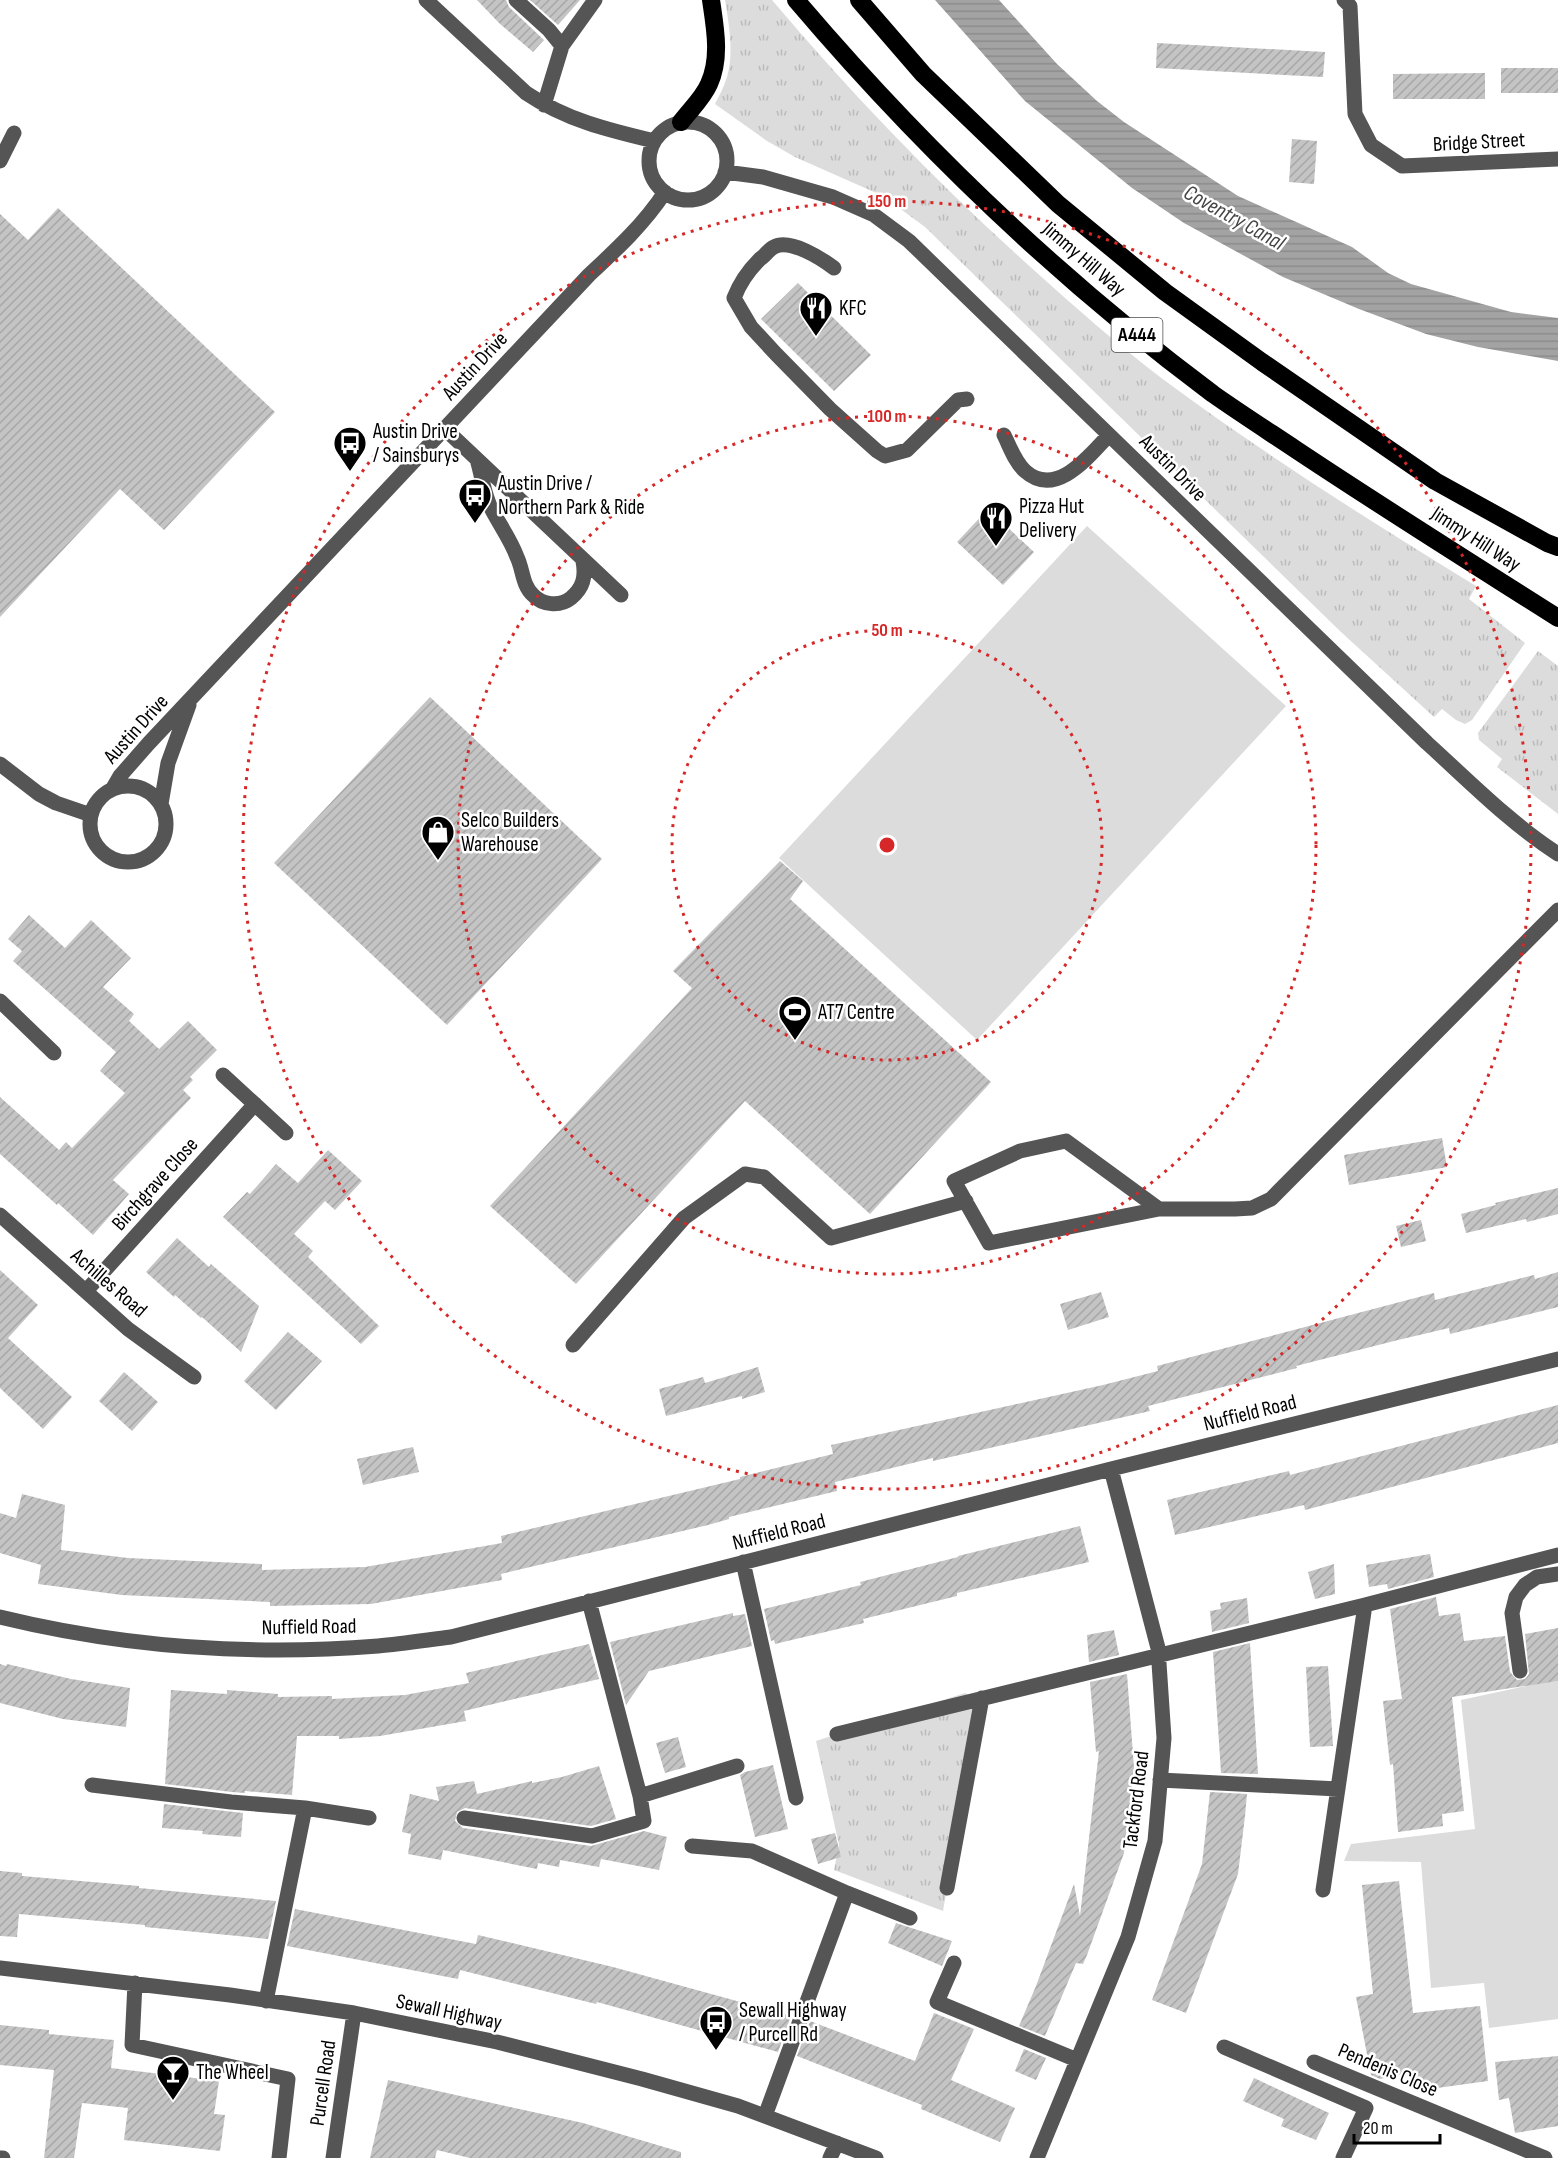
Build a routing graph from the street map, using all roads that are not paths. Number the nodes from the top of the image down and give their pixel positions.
1 (426, 0) edge
2 (516, 0) edge
3 (595, 0) edge
4 (711, 0) edge
5 (796, 0) edge
6 (859, 0) edge
7 (1344, 0) edge
8 (562, 46) junction
9 (544, 105) junction
10 (681, 122) junction
11 (14, 133) dead end
12 (654, 141) junction
13 (1558, 159) edge
14 (0, 161) edge
15 (726, 172) junction
16 (665, 192) junction
17 (834, 268) dead end
18 (967, 399) dead end
19 (445, 429) junction
20 (1004, 435) dead end
21 (1109, 435) junction
22 (478, 462) junction
23 (1552, 545) edge
24 (583, 561) junction
25 (621, 595) dead end
26 (1558, 618) edge
27 (191, 699) junction
28 (0, 764) edge
29 (113, 789) junction
30 (161, 804) junction
31 (91, 815) junction
32 (1558, 854) edge
33 (1558, 910) edge
34 (0, 1001) edge
35 (54, 1053) dead end
36 (223, 1075) dead end
37 (255, 1104) junction
38 (286, 1133) dead end
39 (966, 1201) junction
40 (1159, 1209) junction
41 (0, 1215) edge
42 (86, 1292) junction
43 (573, 1345) dead end
44 (1558, 1359) edge
45 (194, 1377) dead end
46 (1111, 1469) junction
47 (1558, 1555) edge
48 (743, 1562) junction
49 (1558, 1574) edge
50 (589, 1602) junction
51 (1365, 1605) junction
52 (0, 1617) edge
53 (1158, 1655) junction
54 (1520, 1671) dead end
55 (982, 1698) junction
56 (837, 1734) dead end
57 (737, 1766) dead end
58 (1160, 1780) junction
59 (92, 1785) dead end
60 (1338, 1789) junction
61 (640, 1796) junction
62 (796, 1798) dead end
63 (305, 1808) junction
64 (369, 1818) dead end
65 (464, 1818) dead end
66 (692, 1846) dead end
67 (947, 1888) dead end
68 (1323, 1890) dead end
69 (847, 1893) junction
70 (910, 1918) dead end
71 (954, 1963) dead end
72 (0, 1968) edge
73 (135, 1983) junction
74 (266, 2001) junction
75 (354, 2013) junction
76 (1224, 2047) dead end
77 (1077, 2060) junction
78 (1314, 2062) dead end
79 (765, 2116) junction
80 (837, 2143) junction
81 (279, 2158) edge
82 (333, 2158) edge
83 (830, 2158) edge
84 (876, 2158) edge
85 (1037, 2158) edge
86 (1343, 2158) edge
87 (1545, 2158) edge

1 - 9 street
2 - 8 street
3 - 8 street
4 - 10 highway
5 - 26 highway, Jimmy Hill Way / A444
6 - 23 highway, Jimmy Hill Way / A444
7 - 13 street, Bridge Street
8 - 9 street
9 - 12 street
10 - 12 street
10 - 15 street
11 - 14 street
12 - 16 street
15 - 16 street
15 - 21 street, Austin Drive
16 - 19 street, Austin Drive
17 - 18 street
19 - 22 street
19 - 27 street, Austin Drive
20 - 21 street
21 - 32 street, Austin Drive
22 - 24 street
22 - 24 street
24 - 25 street
27 - 29 street, Austin Drive
27 - 30 street, Austin Drive
28 - 31 street
29 - 30 street
29 - 31 street
30 - 31 street
33 - 40 street
34 - 35 street
36 - 37 street
37 - 38 street
37 - 42 street, Birchgrave Close
39 - 40 street
39 - 40 street
39 - 43 street
41 - 42 street, Achilles Road
42 - 45 street, Achilles Road
44 - 46 street, Nuffield Road
46 - 48 street, Nuffield Road
46 - 53 street, Tackford Road
47 - 51 street
48 - 50 street, Nuffield Road
48 - 62 street
49 - 54 street
50 - 52 street, Nuffield Road
50 - 61 street
51 - 53 street
51 - 60 street
53 - 55 street
53 - 58 street, Tackford Road
55 - 56 street
55 - 67 street
57 - 61 street
58 - 60 street
58 - 77 street, Tackford Road
59 - 63 street
60 - 68 street
61 - 65 street
63 - 64 street
63 - 74 street
66 - 69 street
69 - 70 street
69 - 79 street
71 - 77 street
72 - 73 street, Sewall Highway
73 - 74 street, Sewall Highway
73 - 81 street
74 - 75 street, Sewall Highway
75 - 79 street, Sewall Highway
75 - 82 street, Purcell Road
76 - 86 street
77 - 85 street, Tackford Road
78 - 87 street, Pendenis Close
79 - 80 street, Sewall Highway
80 - 83 street
80 - 84 street, Sewall Highway

